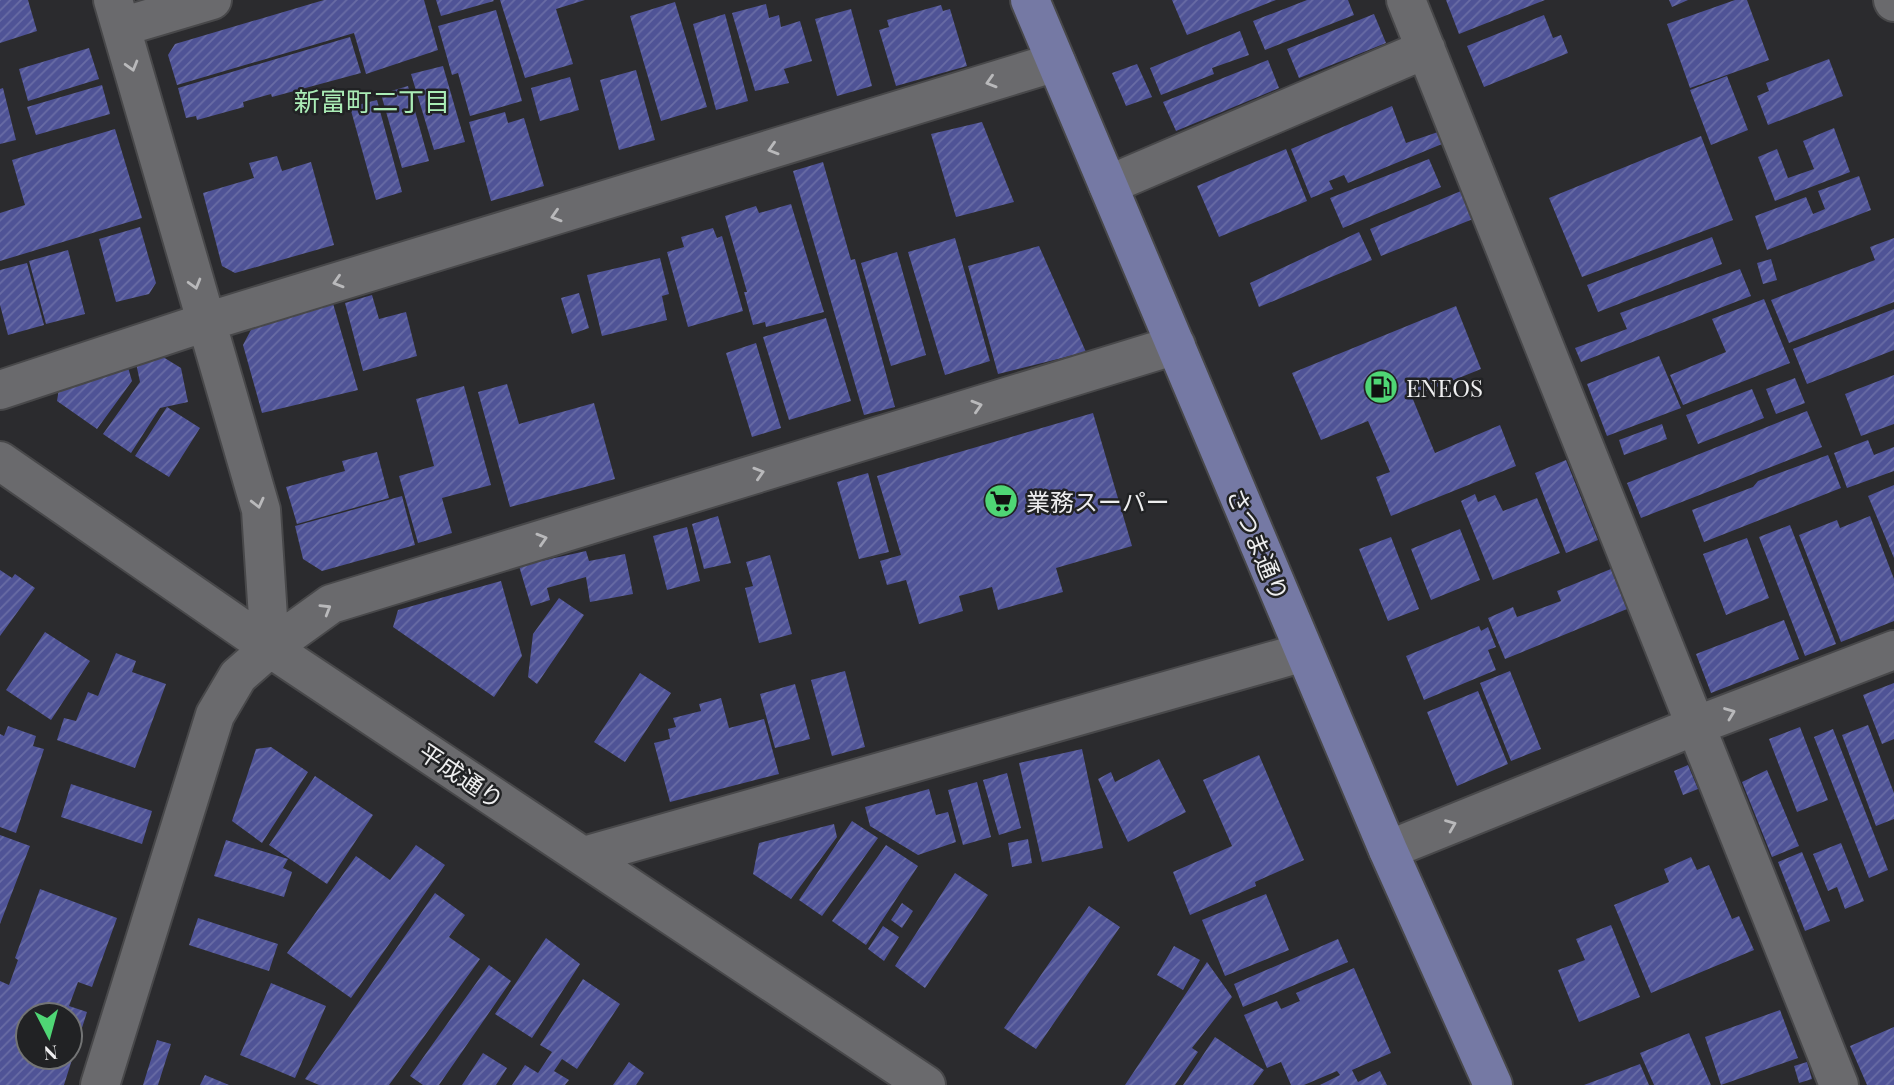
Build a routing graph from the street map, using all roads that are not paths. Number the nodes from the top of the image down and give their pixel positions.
1 (212, 0) edge
2 (1030, 0) edge
3 (1406, 0) edge
4 (117, 14) edge
5 (1426, 49) junction
6 (1056, 62) junction
7 (1108, 185) junction
8 (206, 323) junction
9 (1176, 345) junction
10 (0, 390) edge
11 (0, 461) edge
12 (270, 648) junction
13 (1894, 650) edge
14 (1304, 652) junction
15 (1695, 726) junction
16 (1388, 850) junction
17 (584, 856) junction
18 (100, 1085) edge
19 (926, 1085) edge
20 (1493, 1085) edge
21 (1839, 1085) edge

1 - 4 street
2 - 6 main road, さつま通り
3 - 5 street
4 -> 8 street
5 - 7 street
5 - 15 street
6 - 7 main road, さつま通り
6 -> 8 street
7 - 9 main road, さつま通り
8 - 10 street
8 -> 12 street
12 -> 9 street
9 - 14 main road, さつま通り
11 - 12 street, 平成通り
12 - 17 street, 平成通り
12 - 18 street
15 -> 13 street
14 - 16 main road, さつま通り
14 - 17 street
16 -> 15 street
15 - 21 street
16 - 20 main road, さつま通り
17 - 19 street, 平成通り

